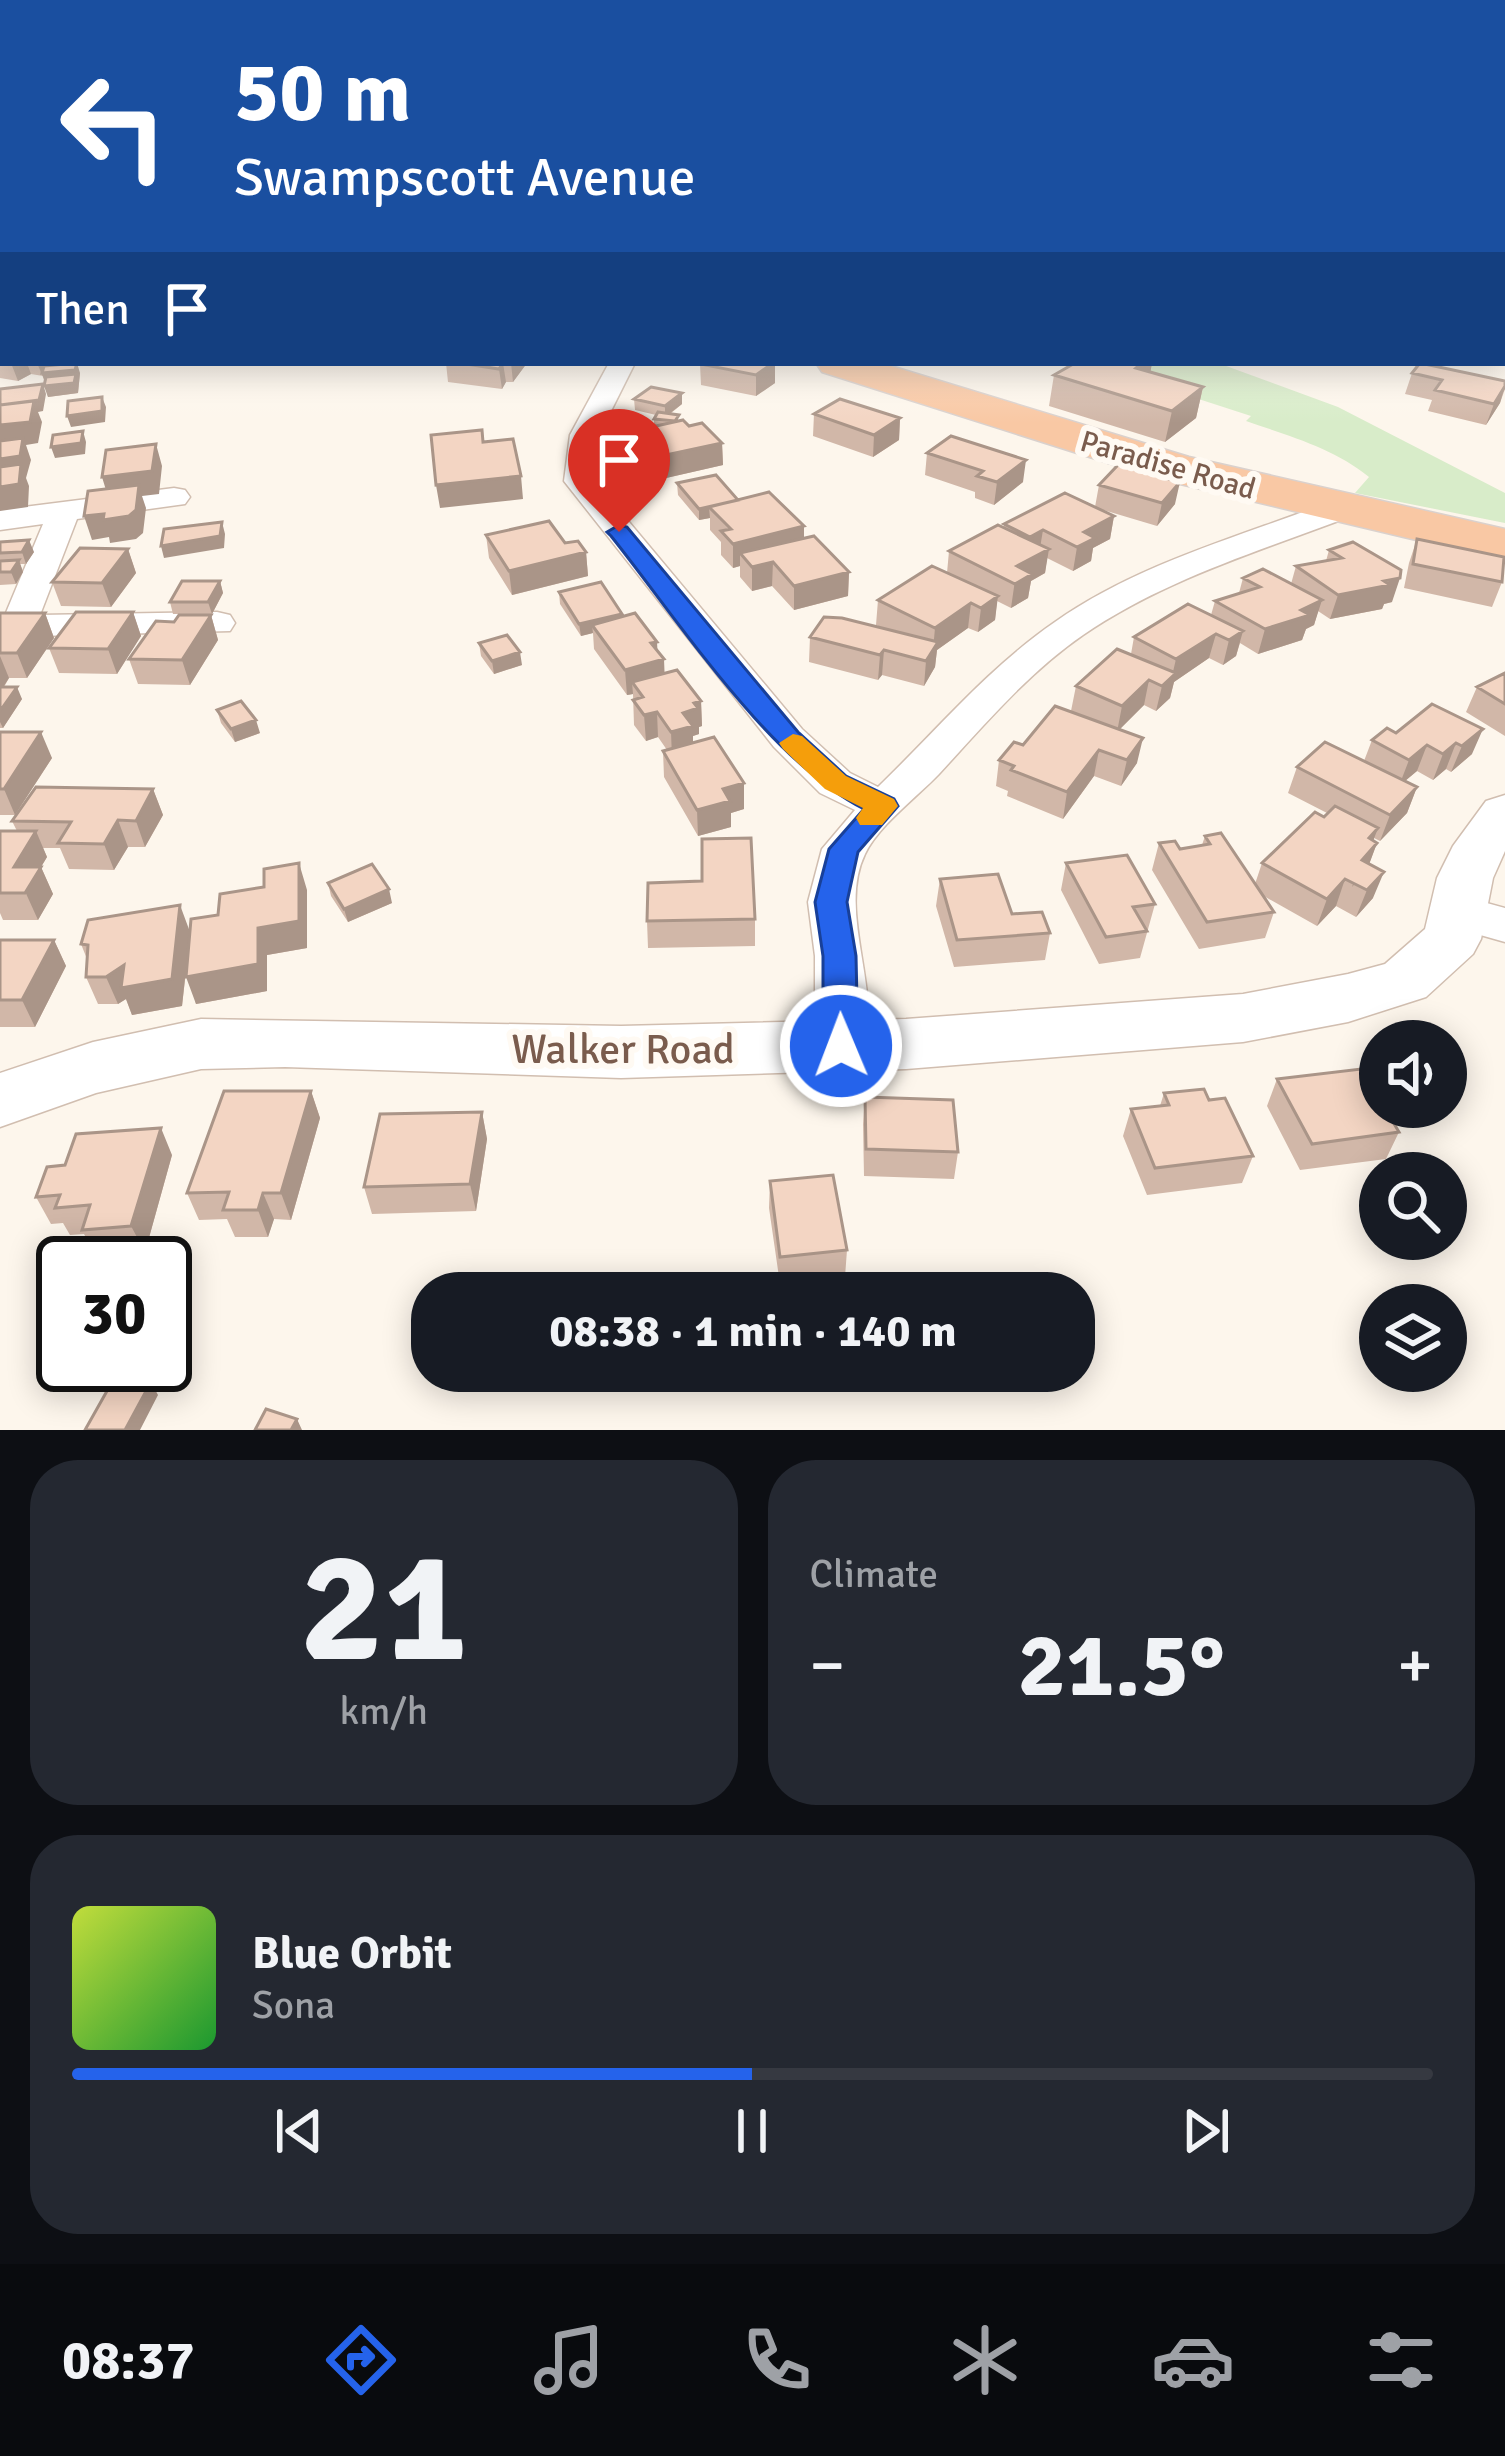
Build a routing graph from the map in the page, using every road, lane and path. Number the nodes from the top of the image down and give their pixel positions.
1 (620, 366) edge
2 (846, 366) edge
3 (174, 497) dead end
4 (1338, 510) junction
5 (64, 512) junction
6 (0, 520) edge
7 (1505, 544) edge
8 (218, 623) dead end
9 (9, 626) edge
10 (883, 806) junction
11 (1505, 813) edge
12 (1480, 918) edge
13 (841, 1046) junction
14 (0, 1100) edge

1 - 10 street
2 - 4 highway, Paradise Road
3 - 5 street
4 - 7 highway, Paradise Road
4 - 10 street
5 - 6 street
5 - 9 street
8 - 9 street
10 - 13 street
11 - 12 street, Walker Road
12 - 13 street, Walker Road
13 - 14 street, Walker Road

